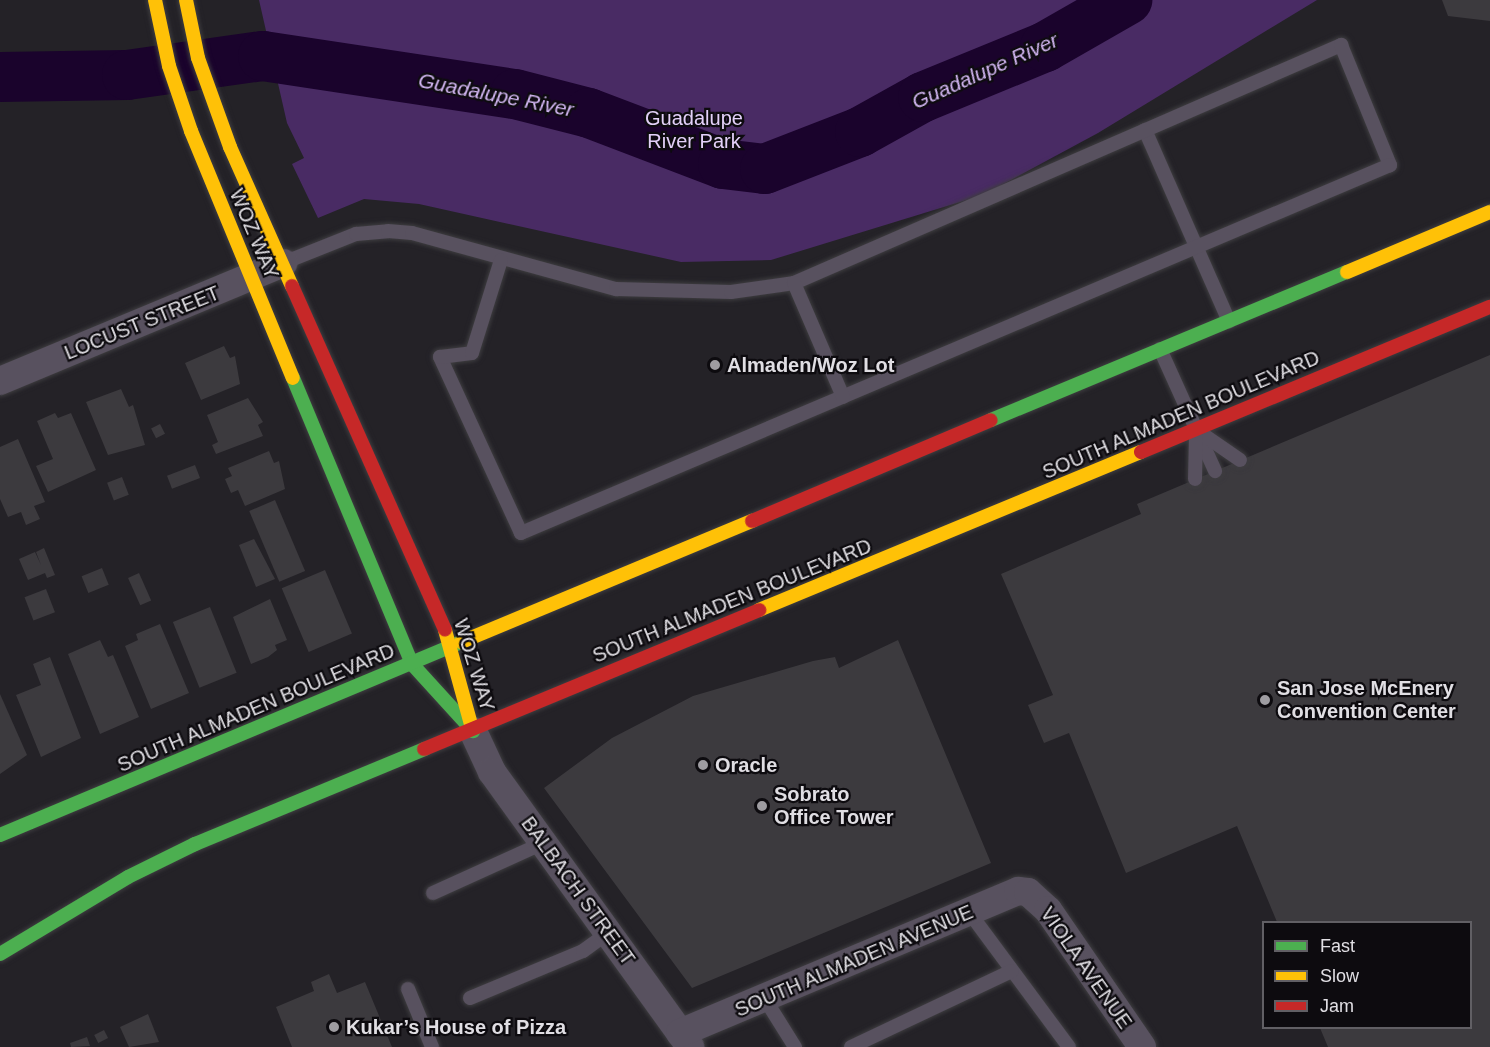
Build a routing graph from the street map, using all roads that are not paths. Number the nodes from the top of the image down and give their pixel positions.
1 (155, 0) edge
2 (186, 0) edge
3 (1145, 130) junction
4 (1490, 212) edge
5 (1198, 247) junction
6 (501, 260) junction
7 (283, 263) junction
8 (252, 277) junction
9 (794, 283) junction
10 (1490, 307) edge
11 (1229, 321) junction
12 (1160, 349) junction
13 (0, 381) edge
14 (843, 397) junction
15 (1196, 429) junction
16 (1240, 460) dead end
17 (1215, 471) dead end
18 (1195, 479) dead end
19 (453, 647) junction
20 (412, 664) junction
21 (473, 731) junction
22 (0, 835) edge
23 (543, 843) junction
24 (1028, 892) joint
25 (433, 893) dead end
26 (969, 912) junction
27 (608, 933) junction
28 (0, 954) edge
29 (1012, 971) junction
30 (408, 989) dead end
31 (470, 998) dead end
32 (765, 999) junction
33 (685, 1040) edge
34 (432, 1047) edge
35 (795, 1047) edge
36 (851, 1047) edge
37 (1069, 1047) edge
38 (1142, 1047) edge

1 - 8 main road, WOZ WAY
2 - 7 main road, WOZ WAY
3 - 5 lane
3 - 5 lane
3 - 9 lane
4 - 11 main road, SOUTH ALMADEN BOULEVARD
5 - 11 lane
5 - 14 lane
6 - 7 lane
6 - 9 lane
6 - 14 lane
7 - 8 street, LOCUST STREET
7 - 19 main road, WOZ WAY
8 - 13 street, LOCUST STREET
8 - 20 main road, WOZ WAY
9 - 14 lane
10 - 15 main road, SOUTH ALMADEN BOULEVARD
11 - 12 main road, SOUTH ALMADEN BOULEVARD
12 - 15 lane
12 - 19 main road, SOUTH ALMADEN BOULEVARD
15 - 16 lane
15 - 17 lane
15 - 18 lane
15 - 21 main road, SOUTH ALMADEN BOULEVARD
19 - 20 main road, SOUTH ALMADEN BOULEVARD
19 - 21 main road, WOZ WAY
20 - 21 main road, WOZ WAY
20 - 22 main road, SOUTH ALMADEN BOULEVARD
21 - 23 street, BALBACH STREET
21 - 28 main road, SOUTH ALMADEN BOULEVARD
23 - 25 lane
23 - 27 street, BALBACH STREET
24 - 26 street, SOUTH ALMADEN AVENUE
24 - 38 street, VIOLA AVENUE
26 - 29 lane
26 - 32 street, SOUTH ALMADEN AVENUE
27 - 31 lane
27 - 33 street, BALBACH STREET
29 - 36 lane
29 - 37 lane
30 - 34 lane
32 - 33 street, SOUTH ALMADEN AVENUE
32 - 35 lane

